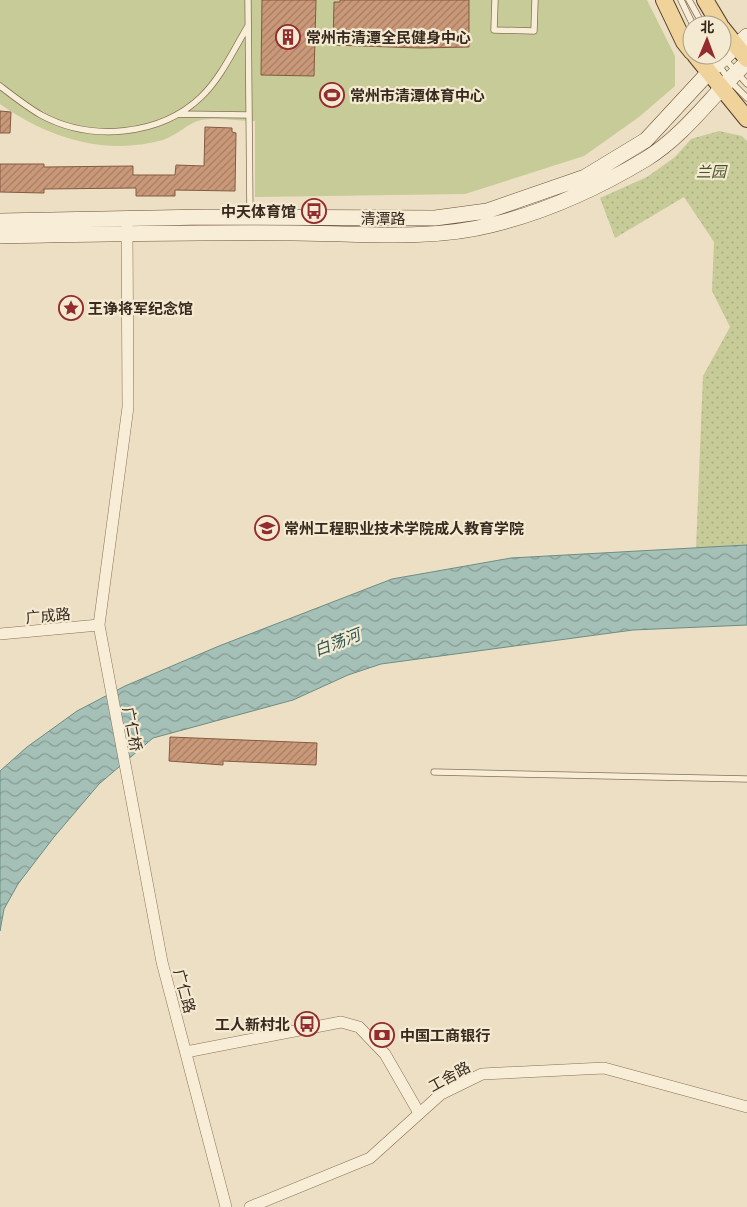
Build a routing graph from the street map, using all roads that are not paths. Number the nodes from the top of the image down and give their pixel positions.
1 (248, 0) edge
2 (495, 0) edge
3 (535, 0) edge
4 (664, 0) edge
5 (681, 0) edge
6 (689, 0) edge
7 (705, 0) edge
8 (689, 15) edge
9 (697, 15) edge
10 (714, 15) edge
11 (248, 26) junction
12 (682, 38) edge
13 (726, 65) edge
14 (727, 65) edge
15 (730, 65) edge
16 (730, 65) edge
17 (731, 65) edge
18 (747, 84) edge
19 (0, 86) edge
20 (747, 98) edge
21 (178, 114) junction
22 (249, 115) junction
23 (747, 119) edge
24 (250, 218) junction
25 (0, 221) edge
26 (127, 226) junction
27 (0, 236) edge
28 (99, 625) junction
29 (0, 634) edge
30 (434, 772) dead end
31 (747, 779) edge
32 (128, 780) joint
33 (186, 1052) junction
34 (747, 1107) edge
35 (419, 1113) junction
36 (226, 1207) edge
37 (250, 1207) edge

1 - 11 lane
2 - 3 lane
4 - 12 main road
5 - 8 lane
6 - 9 lane
7 - 10 main road
11 - 21 lane
11 - 22 lane
13 - 24 main road, 清潭路
14 - 26 main road, 清潭路
15 - 20 lane
16 - 23 main road
17 - 18 lane
19 - 21 lane
21 - 22 lane
22 - 24 lane
24 - 26 main road, 清潭路
25 - 26 main road, 清潭路
26 - 27 main road, 清潭路
26 - 28 street, 广仁桥
28 - 29 street, 广成路
28 - 32 street, 广仁桥
30 - 31 lane
32 - 33 street, 广仁路
33 - 35 street
33 - 36 street, 广仁路
34 - 35 street, 工舍路
35 - 37 street, 工舍路

